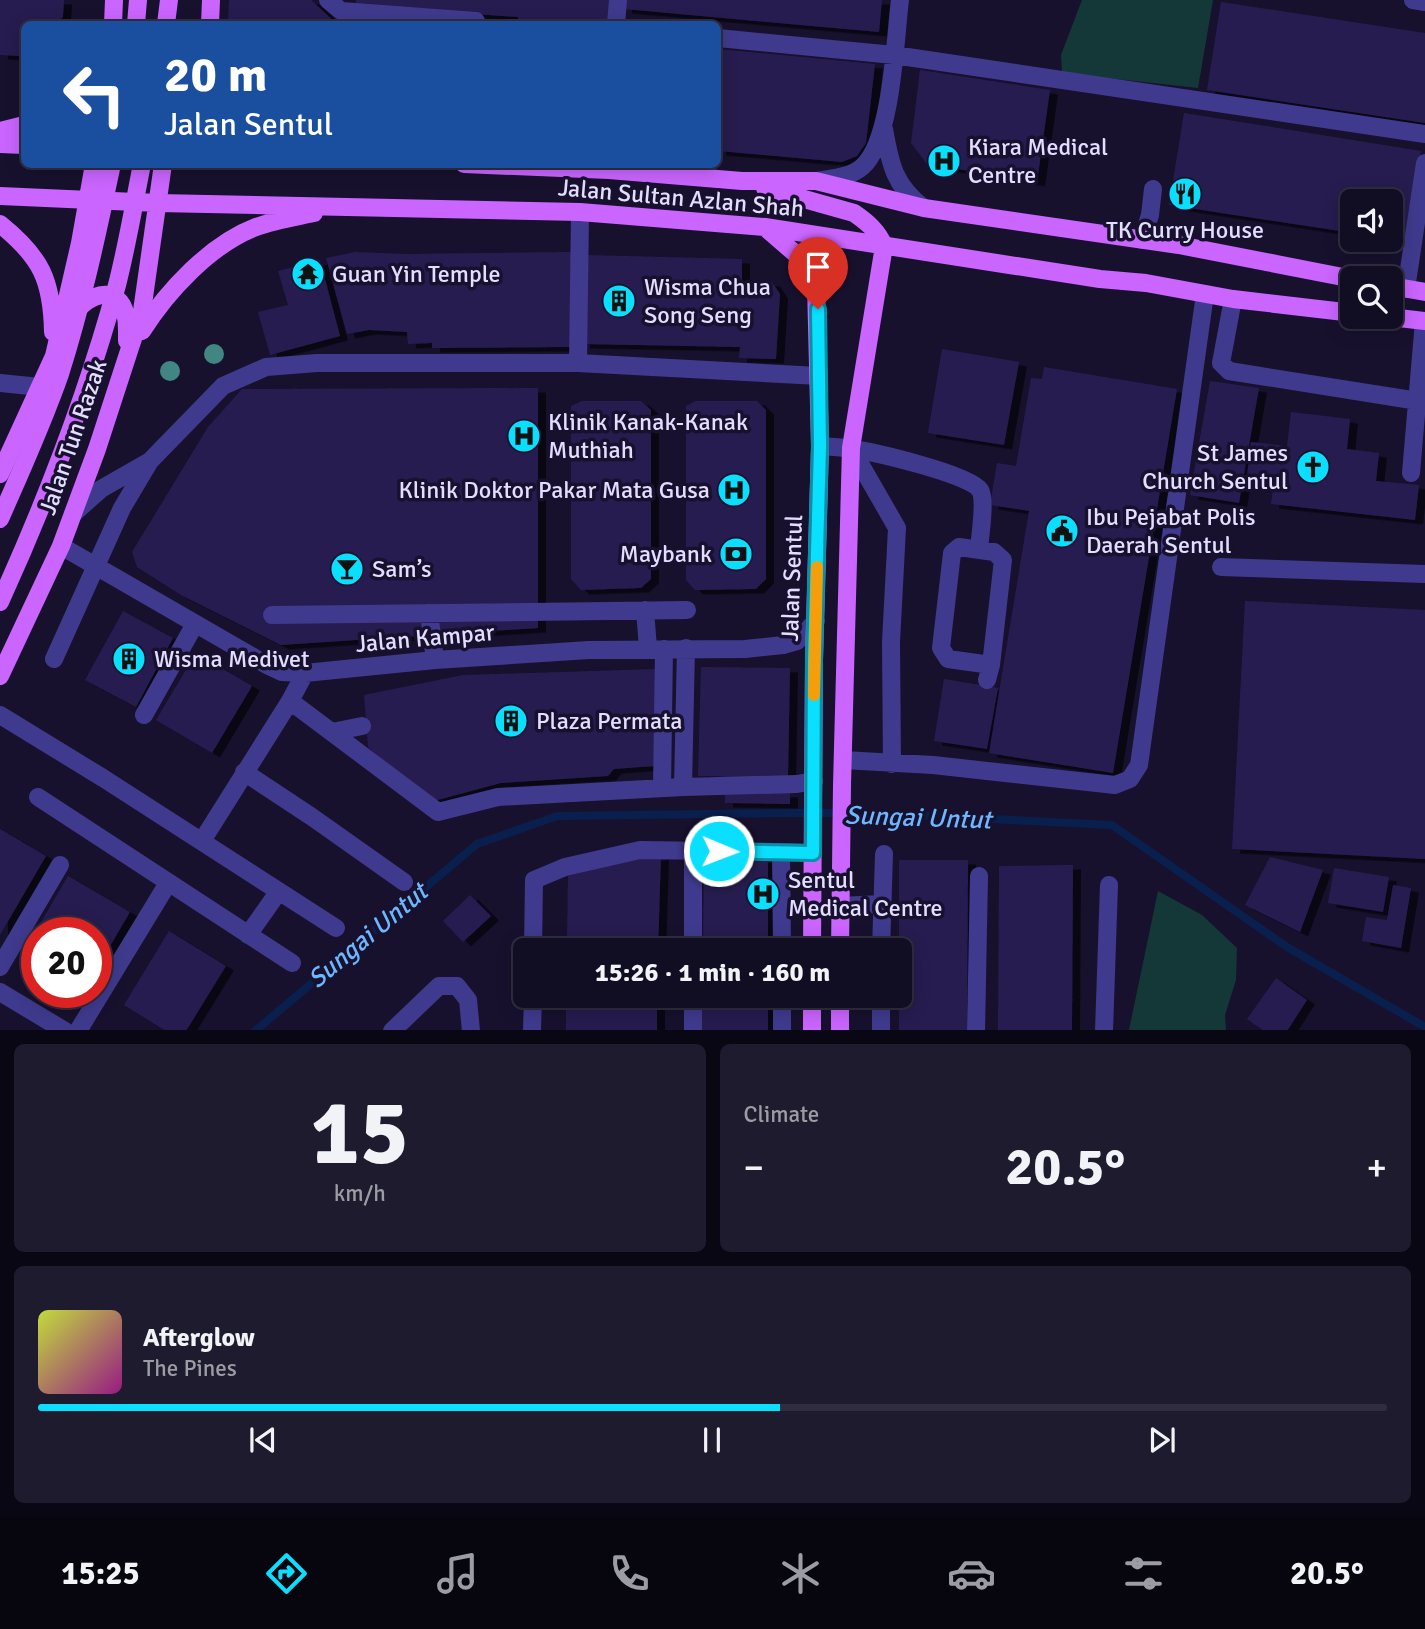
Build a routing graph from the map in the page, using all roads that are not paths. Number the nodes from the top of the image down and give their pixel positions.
1 (114, 0) edge
2 (138, 0) edge
3 (169, 0) edge
4 (211, 0) edge
5 (328, 0) edge
6 (618, 0) edge
7 (901, 0) edge
8 (1413, 0) edge
9 (1425, 2) edge
10 (113, 21) edge
11 (135, 21) edge
12 (166, 21) edge
13 (210, 21) edge
14 (477, 21) edge
15 (616, 21) edge
16 (721, 38) edge
17 (894, 55) junction
18 (21, 126) edge
19 (884, 129) junction
20 (0, 131) edge
21 (1425, 134) edge
22 (0, 144) edge
23 (21, 145) edge
24 (1425, 163) edge
25 (93, 168) edge
26 (111, 168) edge
27 (141, 168) edge
28 (162, 168) edge
29 (618, 168) edge
30 (742, 181) junction
31 (816, 181) junction
32 (1153, 189) dead end
33 (0, 196) edge
34 (88, 199) junction
35 (158, 203) junction
36 (339, 207) junction
37 (925, 208) junction
38 (580, 212) junction
39 (0, 224) edge
40 (765, 227) junction
41 (1142, 240) junction
42 (884, 246) junction
43 (1403, 269) edge
44 (1340, 277) edge
45 (1403, 289) edge
46 (1425, 292) edge
47 (1205, 294) junction
48 (1233, 299) junction
49 (1340, 311) edge
50 (1403, 319) edge
51 (1424, 321) edge
52 (127, 355) junction
53 (54, 356) junction
54 (578, 363) junction
55 (819, 376) junction
56 (0, 383) edge
57 (40, 387) junction
58 (1419, 401) junction
59 (820, 446) junction
60 (851, 448) junction
61 (150, 461) junction
62 (1411, 473) dead end
63 (0, 474) edge
64 (73, 514) junction
65 (0, 519) edge
66 (61, 546) junction
67 (979, 549) junction
68 (94, 566) junction
69 (1221, 567) dead end
70 (1425, 574) edge
71 (0, 602) edge
72 (645, 610) junction
73 (687, 610) dead end
74 (429, 613) junction
75 (272, 615) dead end
76 (816, 621) junction
77 (195, 624) junction
78 (656, 648) junction
79 (686, 648) junction
80 (54, 659) dead end
81 (435, 660) junction
82 (305, 673) junction
83 (0, 676) edge
84 (290, 701) junction
85 (0, 715) edge
86 (144, 715) dead end
87 (362, 726) dead end
88 (332, 732) junction
89 (843, 760) junction
90 (892, 764) junction
91 (244, 772) junction
92 (814, 785) junction
93 (683, 787) junction
94 (662, 788) junction
95 (38, 797) dead end
96 (202, 841) junction
97 (693, 851) junction
98 (813, 851) junction
99 (781, 852) junction
100 (884, 854) dead end
101 (60, 865) dead end
102 (979, 876) dead end
103 (167, 883) junction
104 (404, 883) dead end
105 (1109, 885) dead end
106 (279, 891) junction
107 (881, 904) junction
108 (841, 906) junction
109 (336, 928) dead end
110 (248, 935) junction
111 (533, 938) edge
112 (693, 938) edge
113 (782, 938) edge
114 (812, 938) edge
115 (840, 938) edge
116 (881, 938) edge
117 (292, 963) dead end
118 (0, 967) edge
119 (0, 992) edge
120 (533, 1008) edge
121 (693, 1008) edge
122 (782, 1008) edge
123 (812, 1008) edge
124 (840, 1008) edge
125 (881, 1008) edge
126 (63, 1030) edge
127 (79, 1030) edge
128 (393, 1030) edge
129 (471, 1030) edge
130 (532, 1030) edge
131 (694, 1030) edge
132 (782, 1030) edge
133 (812, 1030) edge
134 (840, 1030) edge
135 (881, 1030) edge
136 (976, 1030) edge
137 (1104, 1030) edge

1 - 10 main road
2 - 11 main road
3 - 12 main road
4 - 13 main road
5 - 14 street
6 - 15 street
7 - 17 street
8 - 9 street
16 - 17 street
17 - 19 street
17 - 21 street
18 - 20 main road
19 - 31 street
19 - 37 street
22 - 23 main road
24 - 43 street
25 - 34 main road, Jalan Tun Razak
26 - 65 main road, Jalan Tun Razak, bridge
27 - 71 main road, Jalan Tun Razak, bridge
28 - 35 main road, Jalan Tun Razak
29 - 30 main road, Jalan Sultan Azlan Shah
30 - 31 main road, Jalan Sultan Azlan Shah
30 - 42 main road
31 - 37 main road, Jalan Sultan Azlan Shah
32 - 41 street
33 - 34 main road, Jalan Sultan Azlan Shah
34 - 35 main road, Jalan Sultan Azlan Shah
34 - 53 main road, Jalan Tun Razak
35 - 36 main road, Jalan Sultan Azlan Shah
35 - 52 main road, Jalan Tun Razak
36 - 38 main road, Jalan Sultan Azlan Shah
36 - 52 main road
37 - 41 main road, Jalan Sultan Azlan Shah
38 - 40 main road, Jalan Sultan Azlan Shah
38 - 54 street
39 - 53 main road
40 - 42 main road, Jalan Sultan Azlan Shah
40 - 55 main road, Jalan Sentul
41 - 44 main road, Jalan Sultan Azlan Shah
42 - 47 main road, Jalan Sultan Azlan Shah
42 - 60 main road
45 - 46 main road
47 - 48 main road, Jalan Sultan Azlan Shah
47 - 90 street
48 - 49 main road, Jalan Sultan Azlan Shah
48 - 58 street
50 - 51 main road
51 - 58 street
52 - 53 main road
52 - 64 main road, Jalan Tun Razak
53 - 57 main road, Jalan Tun Razak
54 - 55 street
54 - 61 street
55 - 59 main road, Jalan Sentul
56 - 57 street
57 - 63 main road, Jalan Tun Razak
58 - 62 street
59 - 60 street
59 - 76 main road, Jalan Sentul
60 - 67 street
60 - 89 main road
60 - 90 street
61 - 64 street
61 - 68 street
64 - 66 main road, Jalan Tun Razak
66 - 68 street, Jalan Kampar
66 - 83 main road, Jalan Tun Razak
67 - 67 street
68 - 77 street, Jalan Kampar
68 - 80 street
69 - 70 street
72 - 73 street
72 - 74 street
72 - 78 street
74 - 75 street
74 - 81 street
76 - 79 street, Jalan Kampar
76 - 92 main road, Jalan Sentul
77 - 82 street, Jalan Kampar
77 - 86 street
78 - 79 street, Jalan Kampar
78 - 81 street, Jalan Kampar
78 - 94 street
79 - 93 street
81 - 82 street, Jalan Kampar
82 - 84 street
84 - 88 street
84 - 91 street
85 - 96 street
87 - 88 street
88 - 94 street
89 - 90 street
89 - 108 main road
91 - 96 street
91 - 104 street
92 - 93 street
92 - 98 main road, Jalan Sentul
93 - 94 street
95 - 103 street
96 - 106 street
97 - 99 street
97 - 111 street
97 - 112 street
98 - 99 street
98 - 114 main road, Jalan Sentul
99 - 113 street
100 - 107 street
101 - 118 street
102 - 136 street
103 - 110 street
103 - 127 street
105 - 137 street
106 - 109 street
106 - 110 street
107 - 108 street
107 - 116 street
108 - 115 main road
110 - 117 street
119 - 126 street
120 - 130 street
121 - 131 street
122 - 132 street
123 - 133 main road
124 - 134 main road
125 - 135 street
128 - 129 street

